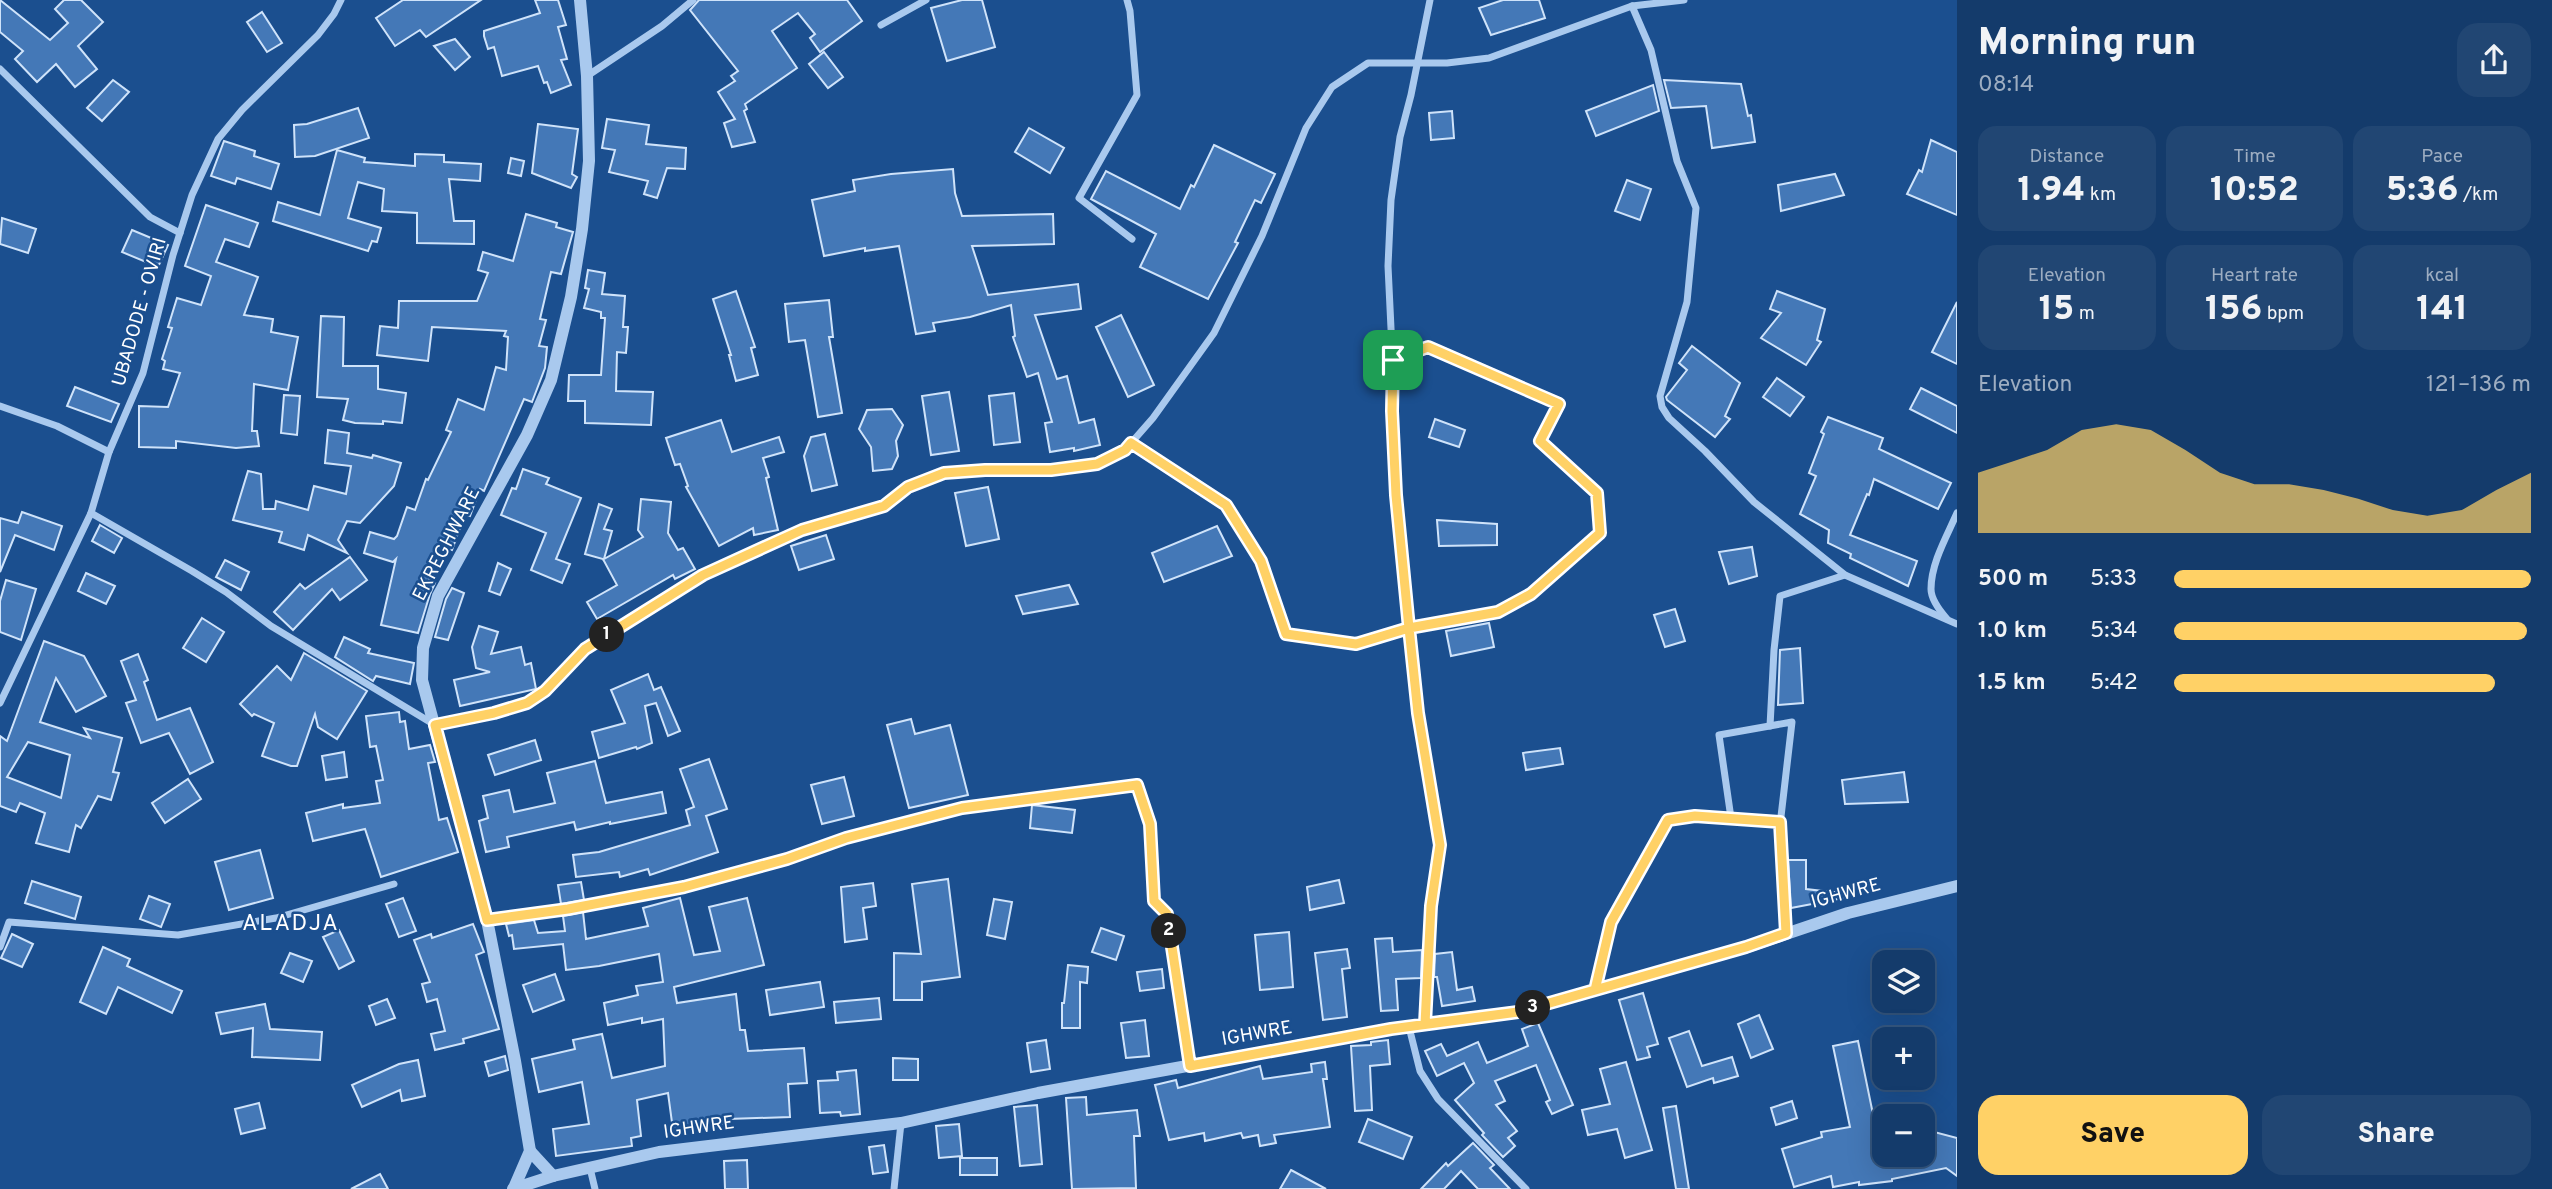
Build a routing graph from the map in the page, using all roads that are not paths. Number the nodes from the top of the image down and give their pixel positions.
1 (341, 0) edge
2 (580, 0) edge
3 (693, 0) edge
4 (926, 0) edge
5 (1127, 0) edge
6 (1430, 0) edge
7 (1684, 0) edge
8 (1632, 6) junction
9 (881, 25) dead end
10 (1417, 63) junction
11 (0, 69) edge
12 (587, 76) junction
13 (180, 233) junction
14 (1132, 239) dead end
15 (1393, 360) junction
16 (0, 406) edge
17 (1131, 443) junction
18 (109, 452) junction
19 (91, 513) junction
20 (1957, 513) edge
21 (1845, 575) junction
22 (1953, 623) edge
23 (1409, 628) junction
24 (0, 703) edge
25 (435, 725) junction
26 (1770, 726) junction
27 (1731, 818) junction
28 (1780, 822) junction
29 (394, 884) dead end
30 (1957, 886) edge
31 (487, 920) junction
32 (1786, 933) junction
33 (0, 947) edge
34 (1595, 990) junction
35 (1425, 1024) junction
36 (1409, 1027) junction
37 (1190, 1066) junction
38 (901, 1123) junction
39 (530, 1151) junction
40 (590, 1168) junction
41 (553, 1176) junction
42 (514, 1189) edge
43 (595, 1189) edge
44 (894, 1189) edge
45 (1526, 1189) edge

1 - 13 street, UBADODE - OVIRI
2 - 12 street, EKREGHWARE
3 - 12 street
4 - 9 street
5 - 14 street
6 - 10 street
7 - 8 street
8 - 10 street
8 - 21 street
10 - 15 street
10 - 17 street
11 - 13 street
12 - 25 street, EKREGHWARE
13 - 18 street, UBADODE - OVIRI
15 - 23 street
15 - 23 street
16 - 18 street
17 - 23 street
17 - 25 street
18 - 19 street, UBADODE - OVIRI
19 - 24 street, UBADODE - OVIRI
19 - 25 street
20 - 22 street
21 - 22 street
21 - 26 street
23 - 35 street
25 - 31 street, EKREGHWARE
26 - 27 street
26 - 28 street
27 - 28 street
27 - 34 street
28 - 32 street
29 - 33 street
30 - 32 street, IGHWRE
31 - 37 street
31 - 39 street, EKREGHWARE
32 - 34 street, IGHWRE
34 - 35 street, IGHWRE
35 - 36 street, IGHWRE
36 - 37 street, IGHWRE
36 - 45 street
37 - 38 street, IGHWRE
38 - 40 street, IGHWRE
38 - 44 street
39 - 41 street
39 - 42 street
40 - 41 street, IGHWRE
40 - 43 street
41 - 42 street, IGHWRE

